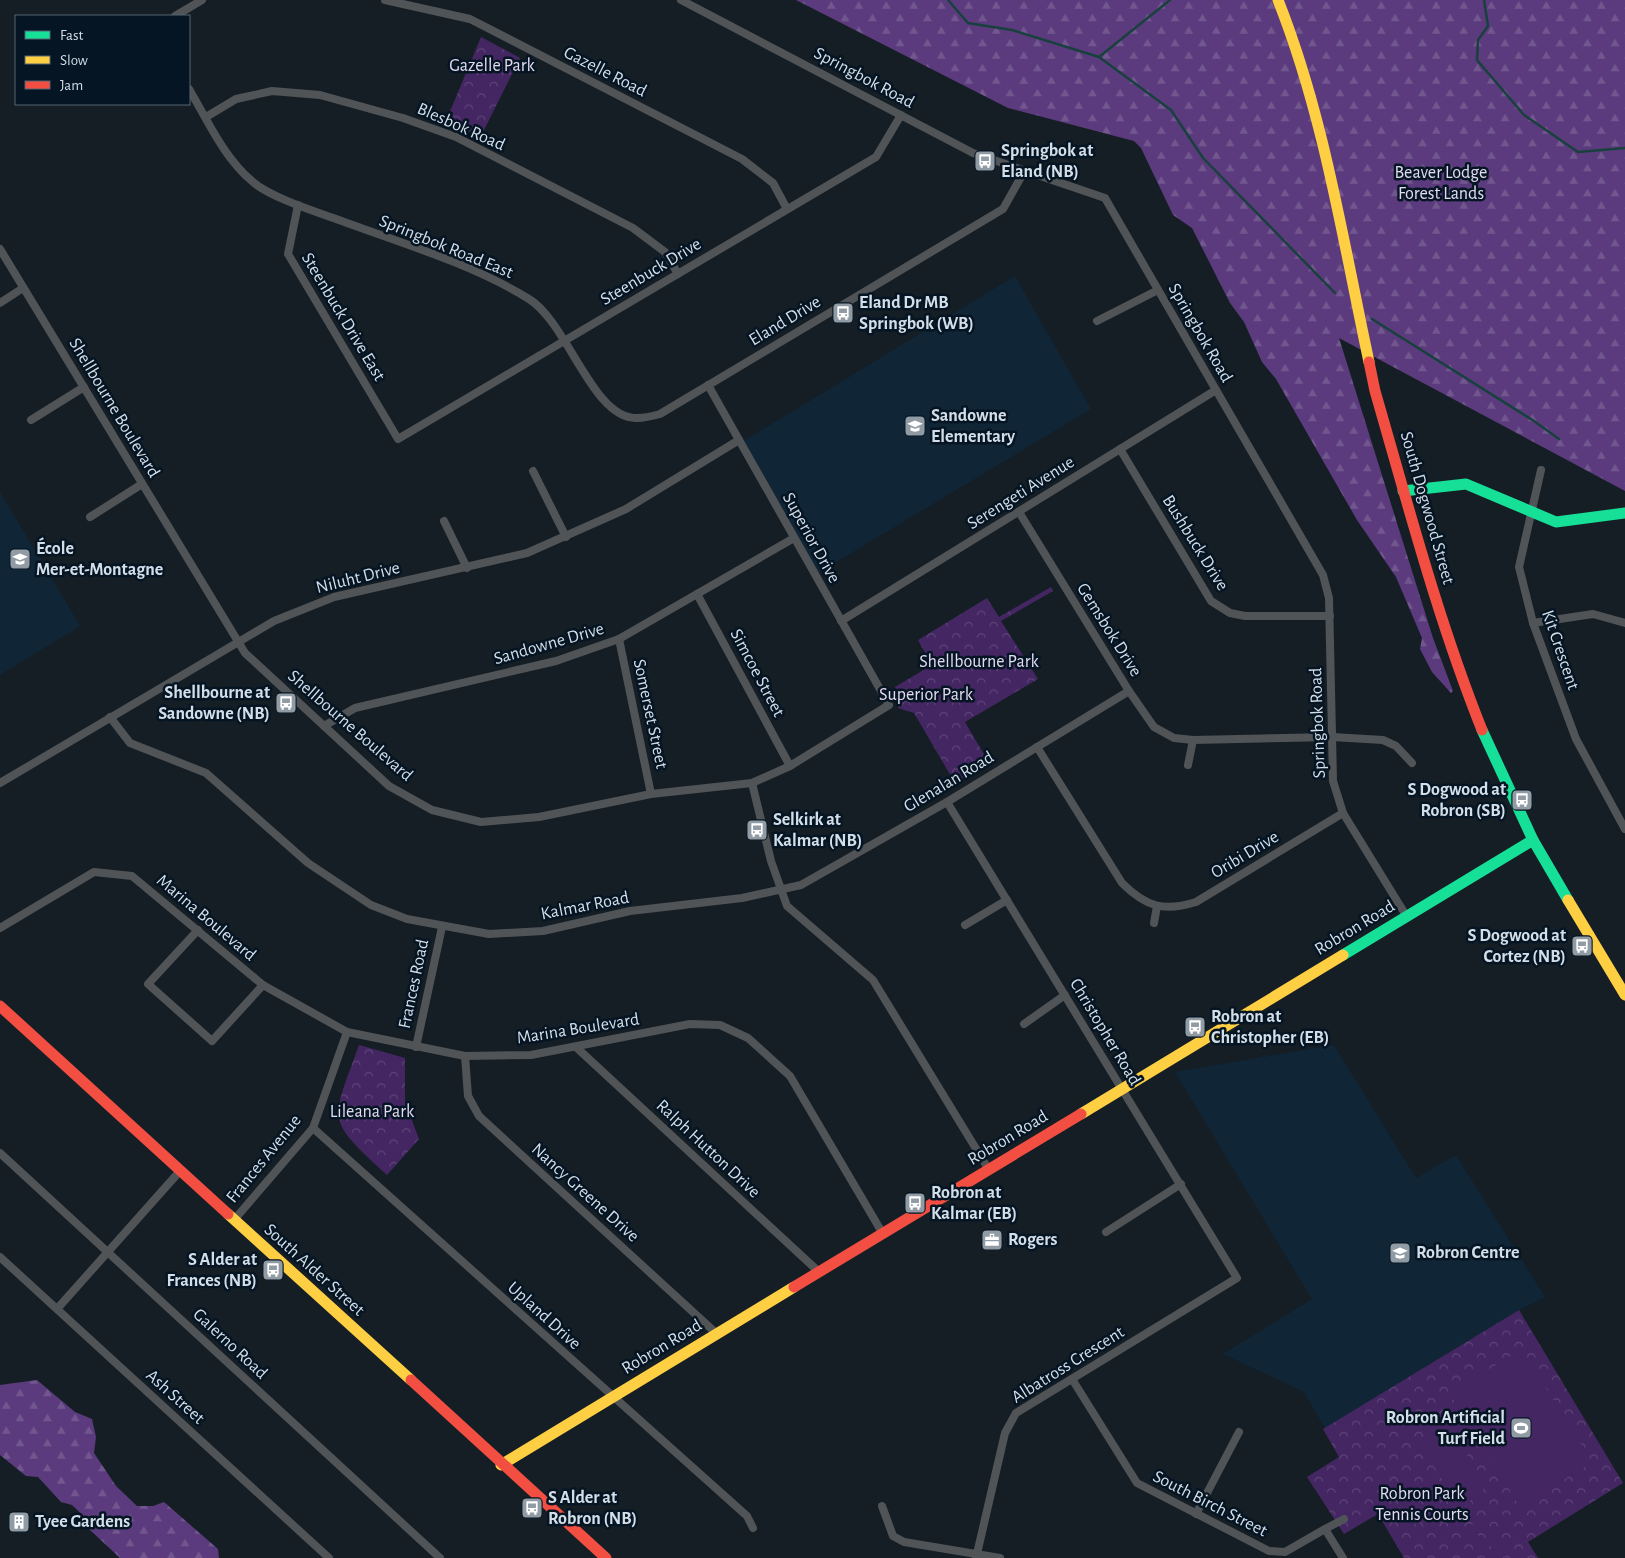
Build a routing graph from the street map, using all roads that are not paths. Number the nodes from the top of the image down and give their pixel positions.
1 (202, 0) edge
2 (385, 0) edge
3 (681, 0) edge
4 (1278, 1) edge
5 (177, 15) edge
6 (190, 91) edge
7 (901, 115) junction
8 (206, 118) junction
9 (1026, 170) junction
10 (298, 205) junction
11 (787, 209) junction
12 (0, 249) edge
13 (678, 274) junction
14 (24, 288) junction
15 (1158, 290) junction
16 (0, 302) edge
17 (1098, 321) dead end
18 (565, 340) junction
19 (708, 385) junction
20 (84, 387) junction
21 (1216, 390) junction
22 (31, 420) dead end
23 (398, 438) joint
24 (739, 440) junction
25 (1120, 449) junction
26 (1541, 470) dead end
27 (533, 471) dead end
28 (142, 484) junction
29 (1403, 491) junction
30 (1019, 512) junction
31 (1532, 512) junction
32 (1625, 513) edge
33 (90, 518) dead end
34 (444, 522) dead end
35 (566, 537) junction
36 (794, 538) junction
37 (467, 568) junction
38 (698, 594) junction
39 (1330, 616) junction
40 (841, 621) junction
41 (1533, 623) junction
42 (1625, 623) edge
43 (618, 639) junction
44 (238, 642) junction
45 (1129, 692) junction
46 (889, 705) joint
47 (110, 717) junction
48 (324, 726) junction
49 (1332, 737) junction
50 (1193, 740) junction
51 (1037, 747) junction
52 (1412, 762) dead end
53 (1188, 765) dead end
54 (790, 766) junction
55 (0, 783) edge
56 (752, 783) junction
57 (651, 794) junction
58 (947, 802) junction
59 (1343, 813) junction
60 (1625, 829) edge
61 (1533, 840) junction
62 (781, 890) junction
63 (1007, 900) junction
64 (1157, 906) junction
65 (1407, 917) junction
66 (1154, 923) dead end
67 (965, 925) dead end
68 (442, 927) junction
69 (0, 928) edge
70 (198, 930) junction
71 (263, 985) junction
72 (1065, 995) junction
73 (1625, 995) edge
74 (0, 1006) edge
75 (1024, 1024) dead end
76 (347, 1032) junction
77 (416, 1047) junction
78 (577, 1048) junction
79 (465, 1056) junction
80 (1123, 1089) junction
81 (312, 1128) junction
82 (0, 1153) edge
83 (989, 1170) junction
84 (180, 1171) junction
85 (1181, 1184) junction
86 (234, 1220) junction
87 (1106, 1232) dead end
88 (883, 1234) junction
89 (108, 1251) junction
90 (0, 1258) edge
91 (819, 1272) junction
92 (1237, 1278) joint
93 (57, 1309) junction
94 (718, 1334) junction
95 (1072, 1379) junction
96 (613, 1398) junction
97 (1239, 1432) dead end
98 (501, 1465) junction
99 (882, 1506) dead end
100 (1196, 1514) junction
101 (1344, 1519) dead end
102 (753, 1528) dead end
103 (1325, 1529) junction
104 (976, 1556) edge
105 (329, 1558) edge
106 (440, 1558) edge
107 (606, 1558) edge
108 (1000, 1558) edge
109 (1343, 1558) edge

1 - 5 street
2 - 11 street, Gazelle Road
3 - 7 street, Springbok Road
4 - 29 street, South Dogwood Street
6 - 8 street
7 - 9 street, Springbok Road
7 - 11 street, Steenbuck Drive
8 - 10 street
8 - 13 street, Blesbok Road
9 - 15 street, Springbok Road
9 - 19 street, Eland Drive
10 - 18 street, Springbok Road East
10 - 23 street, Steenbuck Drive East
11 - 13 street, Steenbuck Drive
12 - 14 street, Shellbourne Boulevard
13 - 18 street, Steenbuck Drive
14 - 16 street
14 - 20 street, Shellbourne Boulevard
15 - 17 street
15 - 21 street, Springbok Road
18 - 19 street, Eland Drive
18 - 23 street, Steenbuck Drive
19 - 24 street, Superior Drive
20 - 22 street
20 - 28 street, Shellbourne Boulevard
21 - 25 street, Serengeti Avenue
21 - 39 street, Springbok Road
24 - 35 street, Niluht Drive
24 - 36 street, Superior Drive
25 - 30 street, Serengeti Avenue
25 - 39 street, Bushbuck Drive
26 - 31 street, Kit Crescent
27 - 35 street
28 - 33 street
28 - 44 street, Shellbourne Boulevard
29 - 31 street
29 - 61 street, South Dogwood Street
30 - 40 street, Serengeti Avenue
30 - 45 street, Gemsbok Drive
31 - 32 street
31 - 41 street, Kit Crescent
34 - 37 street
35 - 37 street, Niluht Drive
36 - 38 street, Sandowne Drive
36 - 40 street, Superior Drive
37 - 44 street, Niluht Drive
38 - 43 street, Sandowne Drive
38 - 54 street, Simcoe Street
39 - 49 street, Springbok Road
40 - 46 street, Superior Drive
41 - 42 street
41 - 60 street, Kit Crescent
43 - 48 street, Sandowne Drive
43 - 57 street, Somerset Street
44 - 47 street, Niluht Drive
44 - 48 street, Shellbourne Boulevard
45 - 50 street, Gemsbok Drive
45 - 51 street, Glenalan Road
46 - 54 street, Shellbourne Boulevard
47 - 55 street, Niluht Drive
47 - 68 street, Kalmar Road
48 - 57 street, Shellbourne Boulevard
49 - 50 street, Gemsbok Drive
49 - 52 street, Gemsbok Drive
49 - 59 street, Springbok Road
50 - 53 street
51 - 58 street, Glenalan Road
51 - 64 street, Oribi Drive
54 - 56 street, Shellbourne Boulevard
56 - 57 street, Shellbourne Boulevard
56 - 62 street
58 - 62 street, Glenalan Road
58 - 63 street, Christopher Road
59 - 64 street, Oribi Drive
59 - 65 street, Springbok Road
61 - 65 street, Robron Road
61 - 73 street, South Dogwood Street
62 - 68 street, Kalmar Road
62 - 83 street
63 - 67 street
63 - 72 street, Christopher Road
64 - 66 street
65 - 80 street, Robron Road
68 - 77 street, Frances Road
69 - 70 street, Marina Boulevard
70 - 71 street, Marina Boulevard
70 - 71 street
71 - 76 street, Marina Boulevard
72 - 75 street
72 - 80 street, Christopher Road
74 - 84 street, South Alder Street
76 - 77 street, Marina Boulevard
76 - 81 street, Frances Avenue
77 - 79 street, Marina Boulevard
78 - 79 street, Marina Boulevard
78 - 88 street, Marina Boulevard
78 - 91 street, Ralph Hutton Drive
79 - 94 street, Nancy Greene Drive
80 - 83 street, Robron Road
80 - 85 street, Christopher Road
81 - 86 street, Frances Avenue
81 - 96 street, Upland Drive
82 - 89 street, Galerno Road
83 - 88 street, Robron Road
84 - 86 street, South Alder Street
84 - 89 street
85 - 87 street
85 - 92 street, Christopher Road
86 - 98 street, South Alder Street
88 - 91 street, Robron Road
89 - 93 street
89 - 106 street, Galerno Road
90 - 93 street, Ash Street
91 - 94 street, Robron Road
92 - 95 street, Albatross Crescent
93 - 105 street, Ash Street
94 - 96 street, Robron Road
95 - 100 street, South Birch Street
95 - 104 street, Albatross Crescent
96 - 98 street, Robron Road
96 - 102 street, Upland Drive
97 - 100 street
98 - 107 street, South Alder Street
99 - 104 street
100 - 103 street, South Birch Street
101 - 103 street, South Birch Street
103 - 109 street
104 - 108 street

